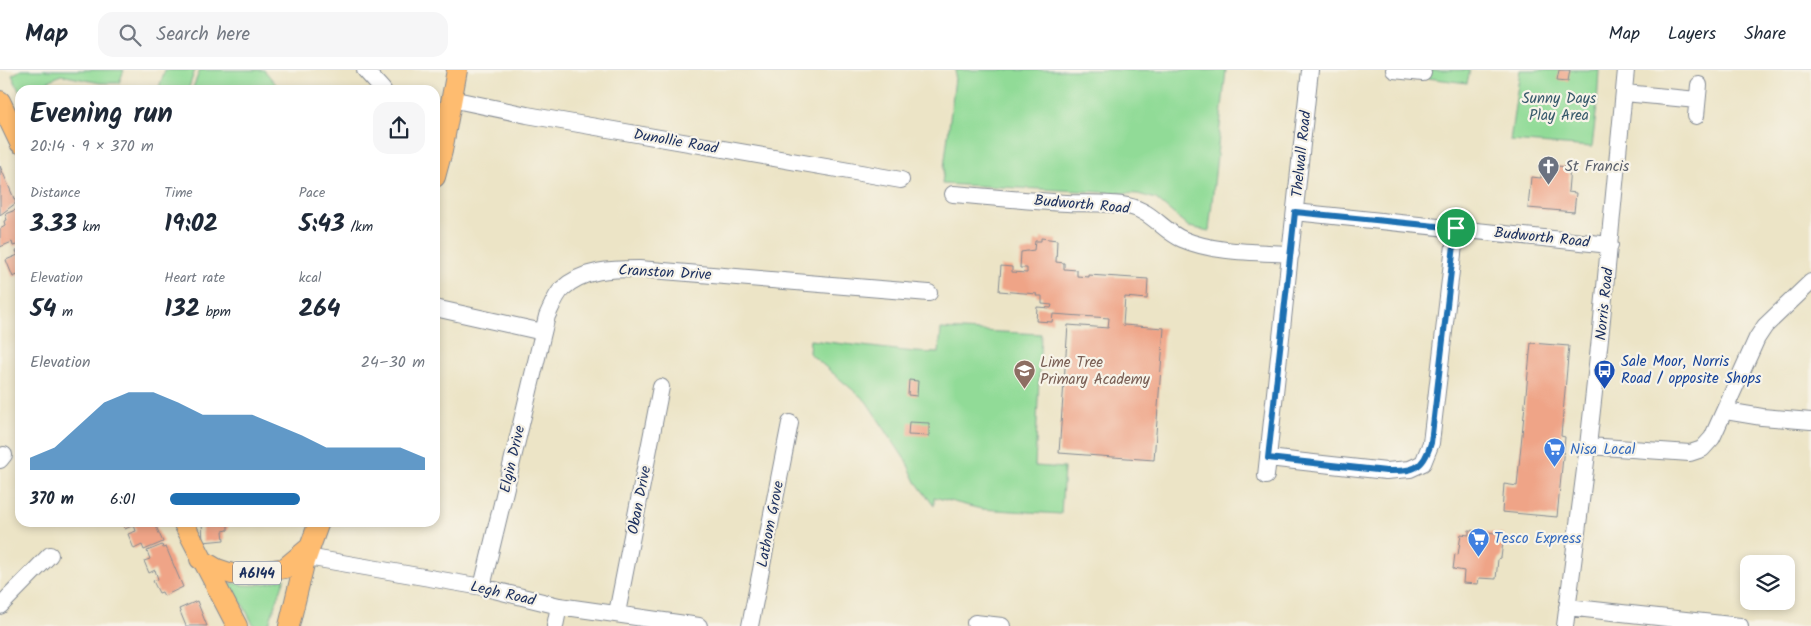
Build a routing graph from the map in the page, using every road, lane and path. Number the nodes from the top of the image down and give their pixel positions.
1 (365, 70) edge
2 (457, 70) edge
3 (1310, 70) edge
4 (1394, 70) edge
5 (1626, 70) edge
6 (1423, 76) edge
7 (378, 85) edge
8 (1625, 93) junction
9 (451, 99) junction
10 (1697, 100) dead end
11 (3, 113) edge
12 (15, 134) edge
13 (440, 144) edge
14 (901, 180) dead end
15 (953, 194) dead end
16 (1295, 212) junction
17 (1456, 228) junction
18 (1610, 245) junction
19 (1291, 254) junction
20 (1811, 282) edge
21 (929, 293) dead end
22 (440, 309) edge
23 (543, 332) junction
24 (661, 387) dead end
25 (1726, 411) junction
26 (1811, 422) edge
27 (790, 423) dead end
28 (1588, 446) junction
29 (1268, 458) junction
30 (1266, 476) dead end
31 (184, 527) edge
32 (316, 527) edge
33 (308, 553) junction
34 (50, 555) dead end
35 (200, 559) junction
36 (482, 587) junction
37 (0, 606) edge
38 (559, 606) junction
39 (1567, 607) junction
40 (617, 614) junction
41 (975, 623) dead end
42 (237, 626) edge
43 (289, 626) edge
44 (555, 626) edge
45 (699, 626) edge
46 (750, 626) edge
47 (1002, 626) edge
48 (1565, 626) edge
49 (1740, 626) edge

1 - 7 street
2 - 9 main road
3 - 16 street, Thelwall Road
4 - 6 street
5 - 8 street, Norris Road
8 - 10 street
8 - 18 street, Norris Road
9 - 13 main road
9 - 14 street, Dunollie Road
11 - 12 main road
15 - 19 street, Budworth Road
16 - 17 street, Budworth Road
16 - 19 street, Thelwall Road
17 - 18 street, Budworth Road
17 - 29 street
18 - 28 street, Norris Road
19 - 29 street, Thelwall Road
20 - 25 street
21 - 23 street, Cranston Drive
22 - 23 street
23 - 36 street, Elgin Drive
24 - 40 street, Oban Drive
25 - 26 street
25 - 28 street
27 - 46 street, Lathom Grove
28 - 39 street, Norris Road
29 - 30 street, Thelwall Road
31 - 35 main road, A6144
32 - 33 main road, A6144
33 - 35 main road, A6144
33 - 36 street, Legh Road
33 - 43 main road, A6144
34 - 37 street
35 - 42 main road, A6144
36 - 38 street, Legh Road
38 - 40 street, Legh Road
38 - 44 street
39 - 48 street, Norris Road
39 - 49 street
40 - 45 street, Legh Road
41 - 47 street

